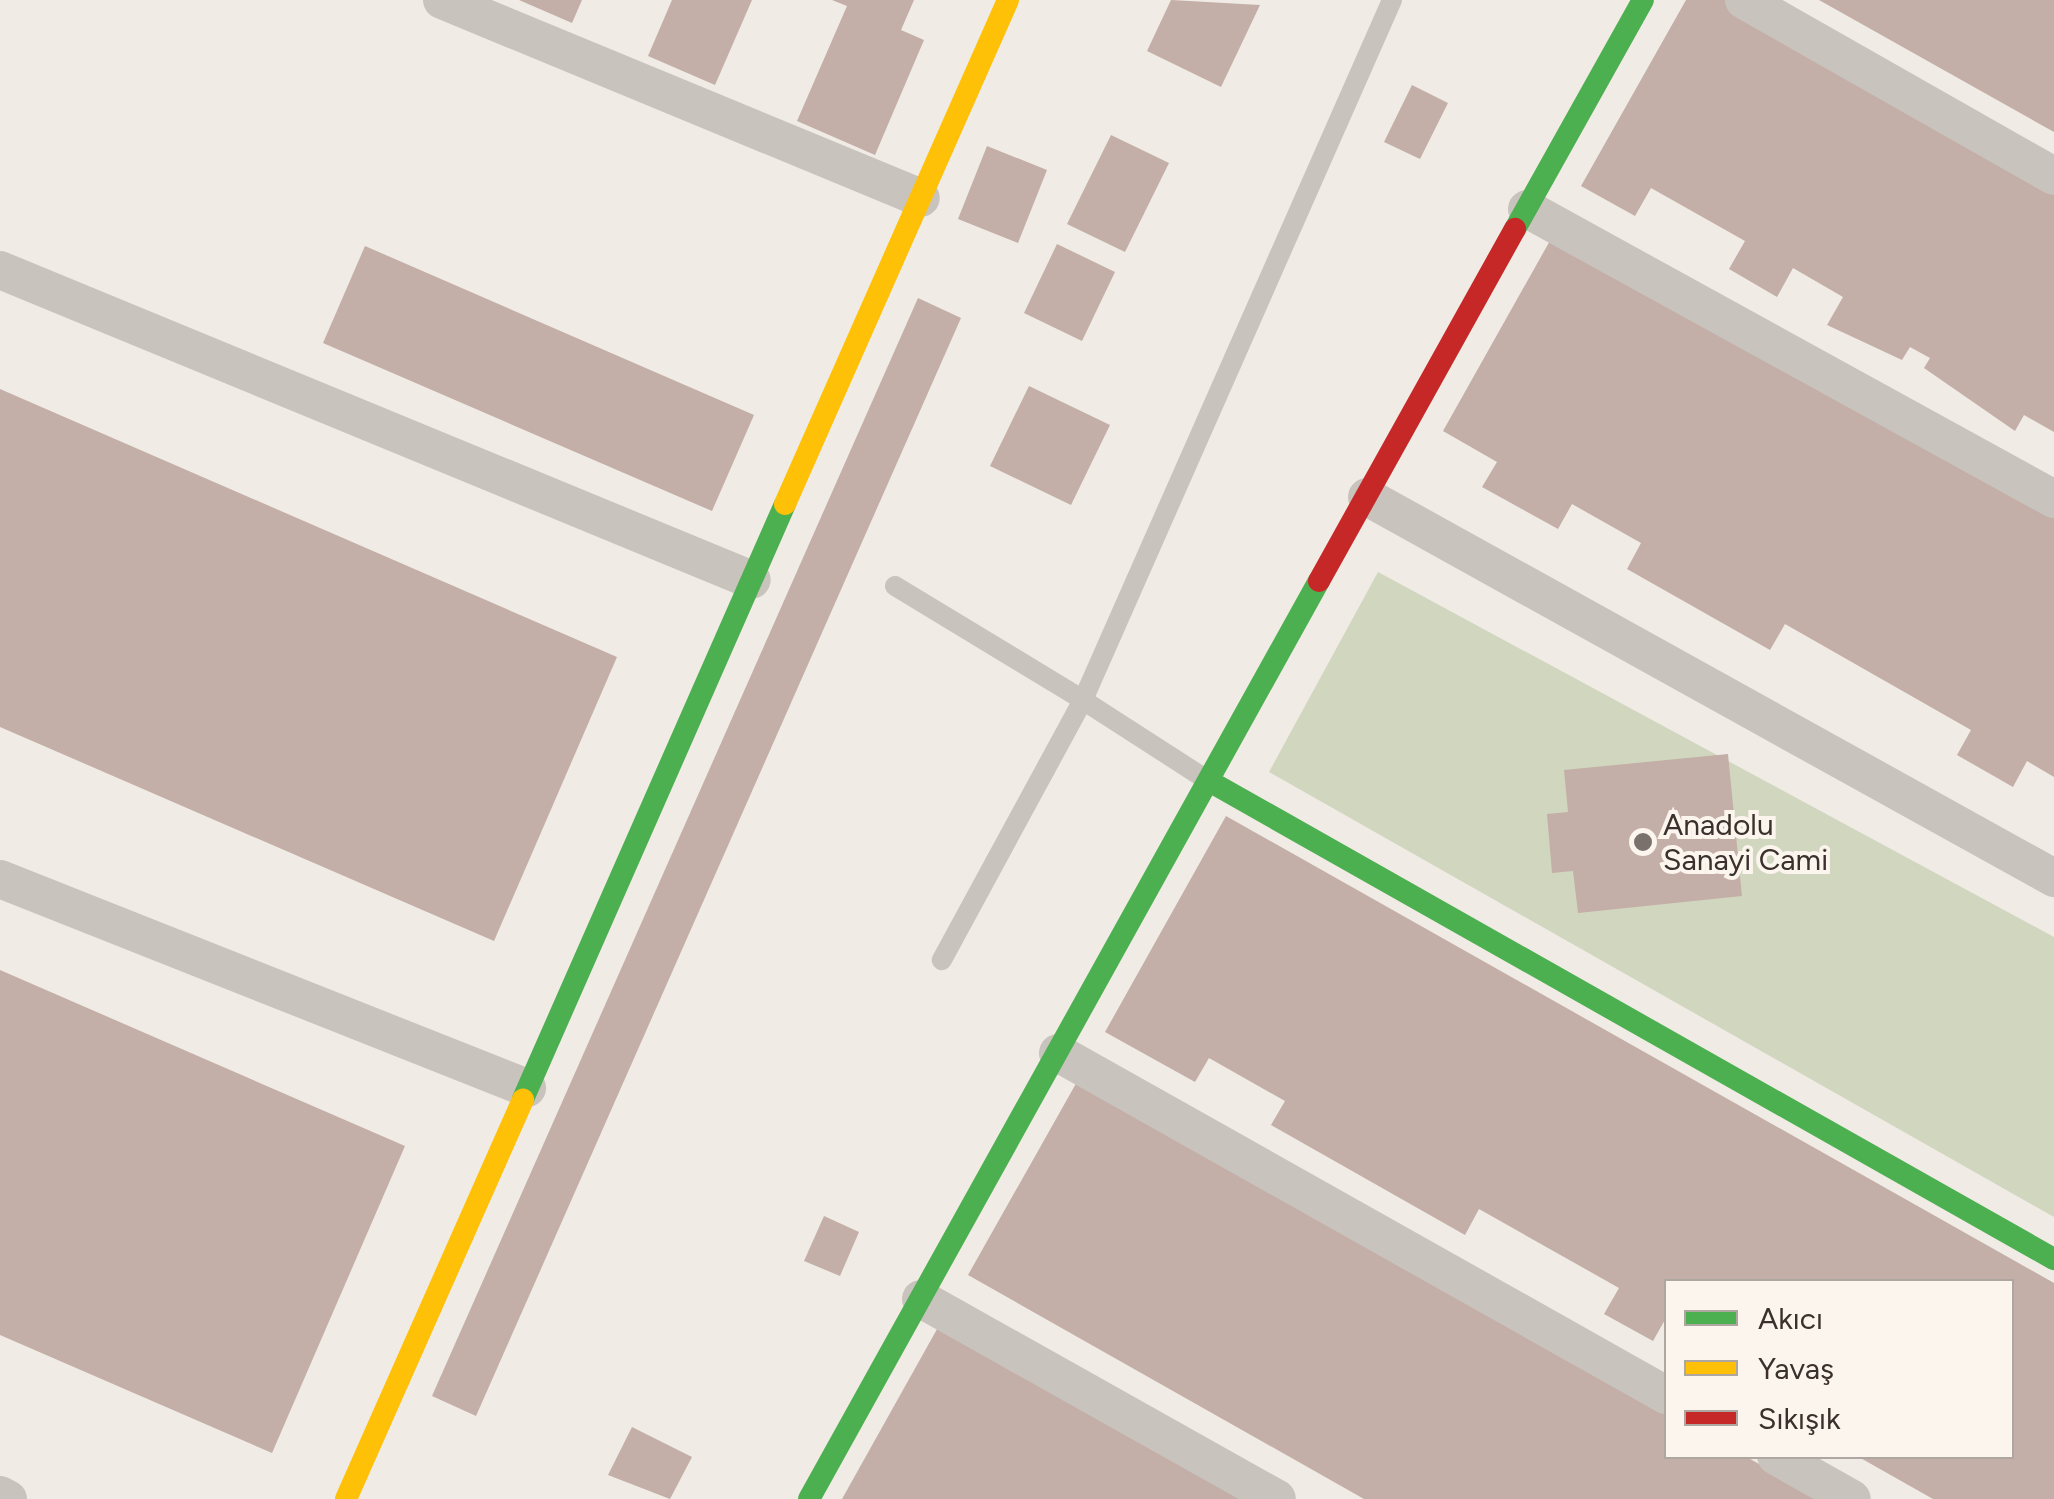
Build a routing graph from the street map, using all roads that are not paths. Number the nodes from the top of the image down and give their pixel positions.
1 (442, 0) edge
2 (1008, 0) edge
3 (1392, 0) edge
4 (1643, 0) edge
5 (1744, 0) edge
6 (2054, 176) edge
7 (920, 198) junction
8 (1526, 209) junction
9 (0, 270) edge
10 (1367, 497) junction
11 (2054, 499) edge
12 (752, 580) junction
13 (896, 586) dead end
14 (1083, 700) junction
15 (1209, 781) junction
16 (2054, 878) edge
17 (0, 879) edge
18 (942, 960) dead end
19 (1058, 1053) junction
20 (528, 1088) junction
21 (2054, 1259) edge
22 (920, 1299) junction
23 (1664, 1394) edge
24 (1781, 1459) edge
25 (0, 1495) edge
26 (8, 1499) edge
27 (346, 1499) edge
28 (809, 1499) edge
29 (1277, 1499) edge
30 (1852, 1499) edge

1 - 7 street
2 - 7 street
3 - 14 lane
4 - 8 street
5 - 6 street
7 - 12 street
8 - 10 street
8 - 11 street
9 - 12 street
10 - 15 street
10 - 16 street
12 - 20 street
13 - 14 lane
14 - 15 lane
14 - 18 lane
15 - 19 street
15 - 21 street
17 - 20 street
19 - 22 street
19 - 23 street
20 - 27 street
22 - 28 street
22 - 29 street
24 - 30 street
25 - 26 street

